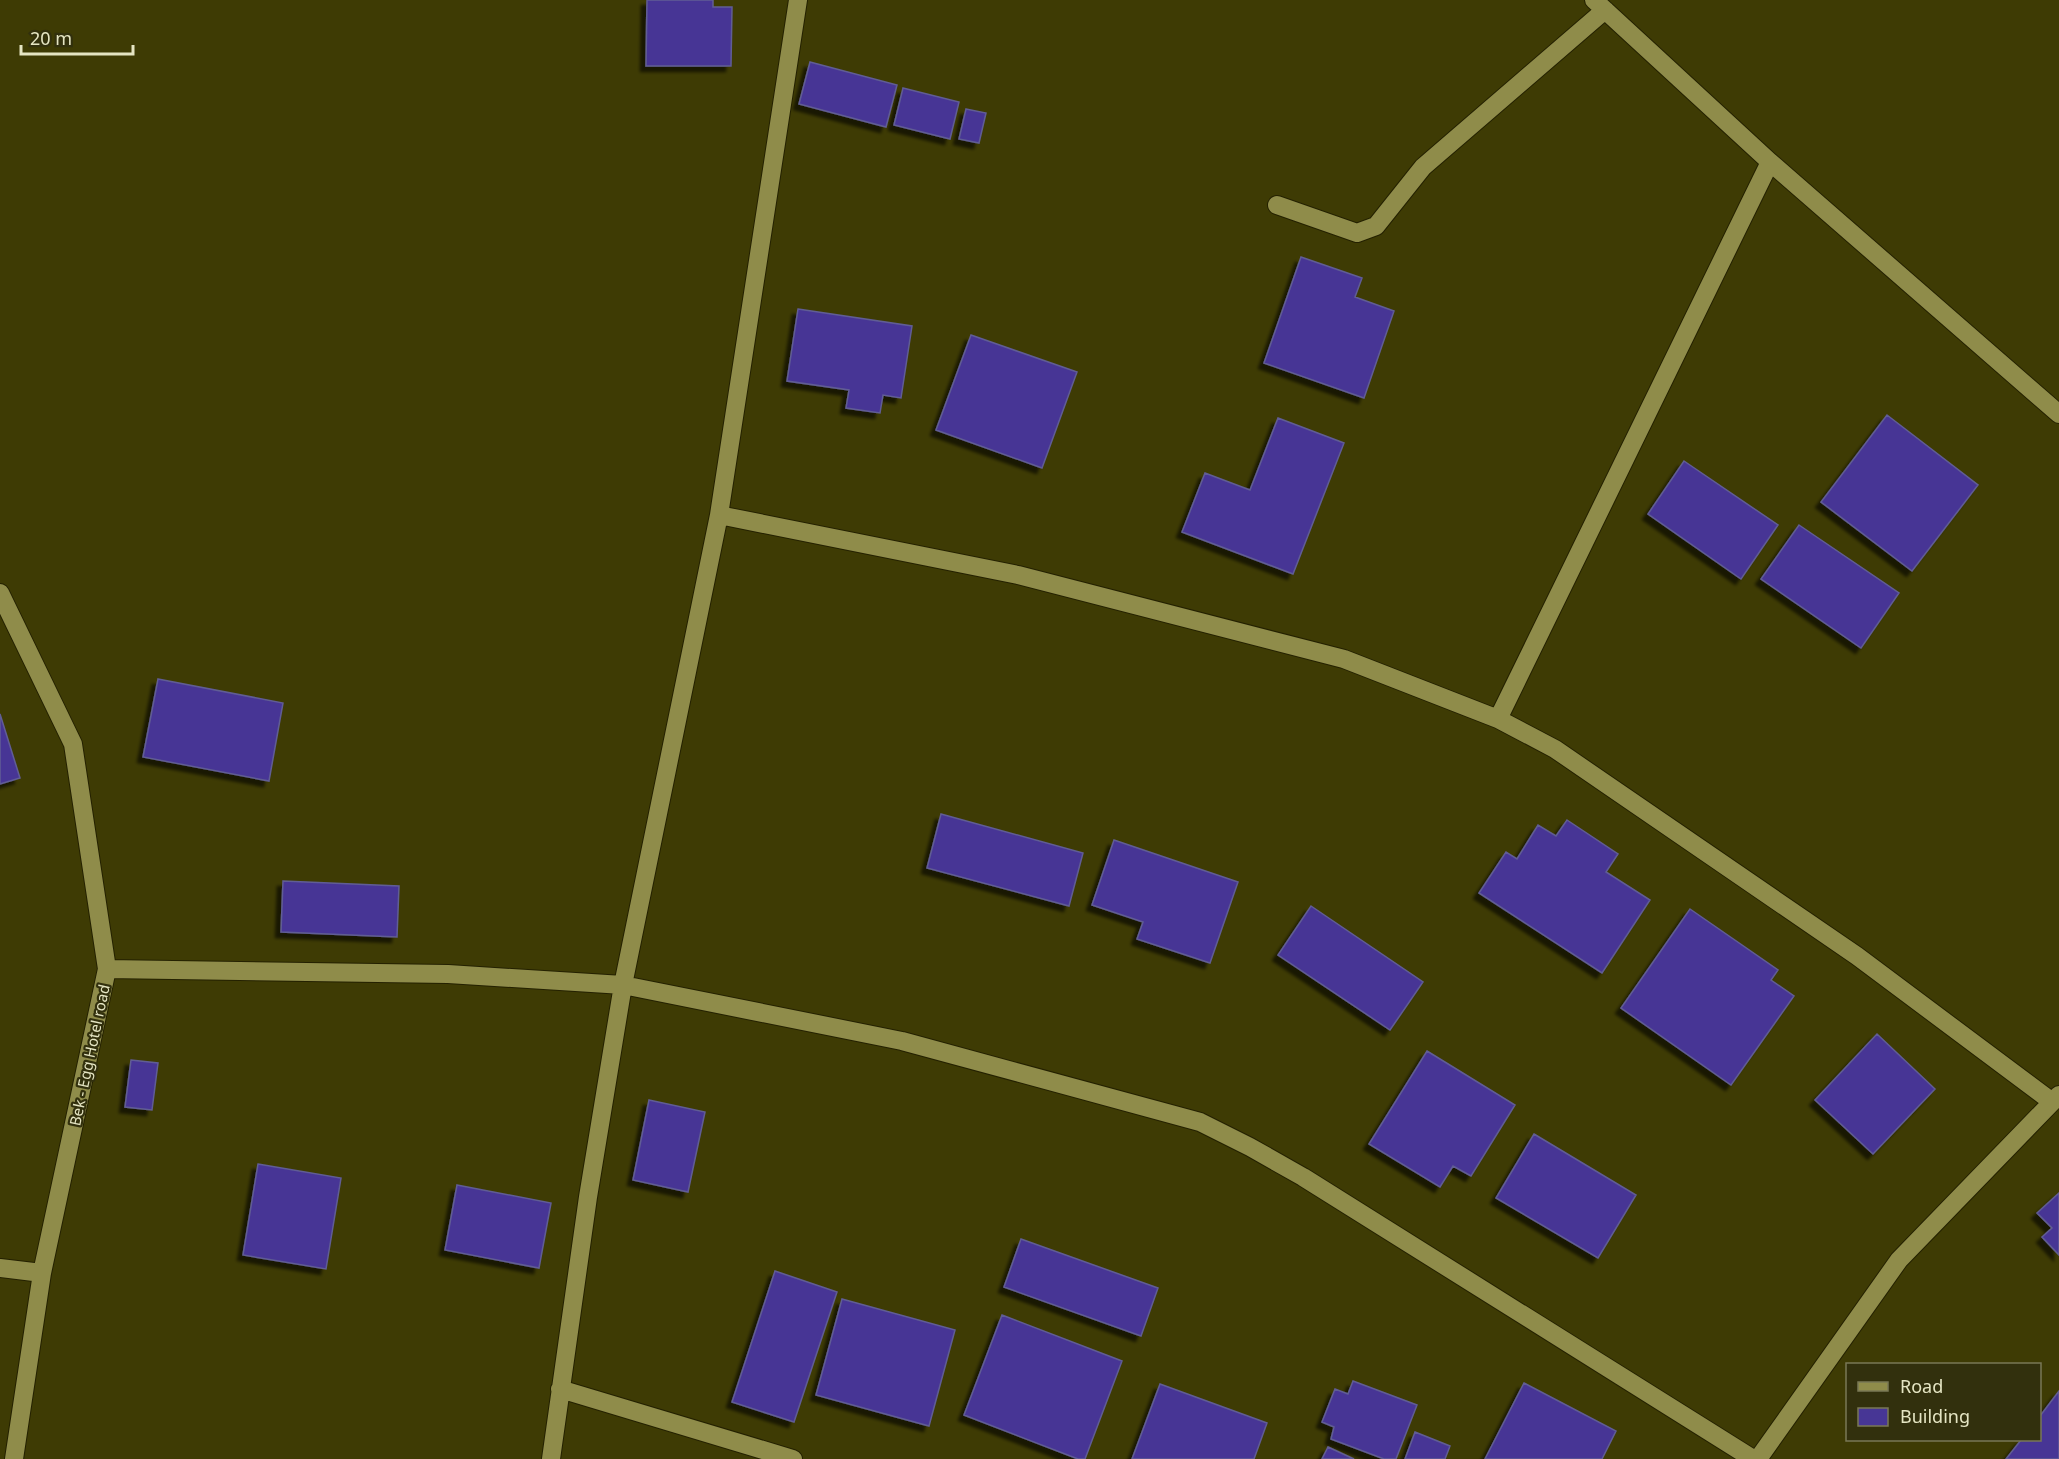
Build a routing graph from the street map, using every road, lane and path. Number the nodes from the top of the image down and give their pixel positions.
1 (798, 0) edge
2 (1599, 5) edge
3 (1770, 162) junction
4 (1277, 205) dead end
5 (2059, 414) edge
6 (719, 515) junction
7 (0, 593) edge
8 (1498, 719) junction
9 (107, 969) junction
10 (623, 985) junction
11 (2055, 1098) edge
12 (0, 1268) edge
13 (42, 1273) junction
14 (560, 1389) junction
15 (15, 1459) edge
16 (551, 1459) edge
17 (793, 1459) edge
18 (1753, 1459) edge
19 (1758, 1459) edge

1 - 6 street
2 - 3 street
2 - 4 street
3 - 5 street
3 - 8 street
6 - 8 street
6 - 10 street
7 - 9 street, Bek - Egg Hotel road
8 - 11 street
9 - 10 street
9 - 13 street, Bek - Egg Hotel road
10 - 14 street
10 - 18 street
11 - 19 street
12 - 13 street
13 - 15 street, Bek - Egg Hotel road
14 - 16 street
14 - 17 street

